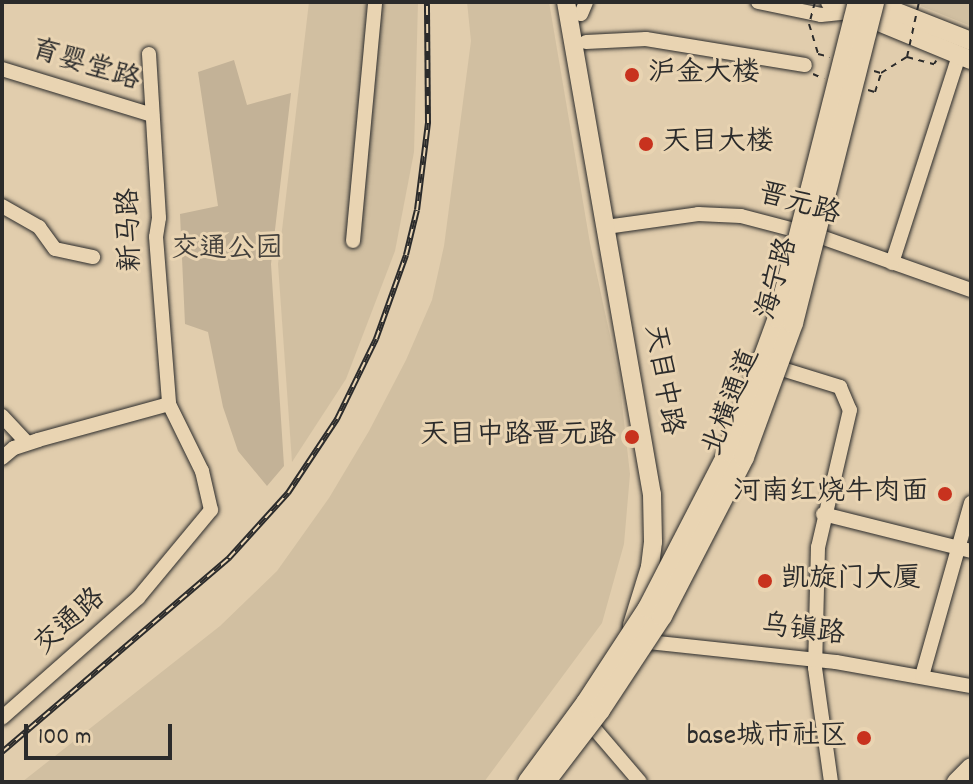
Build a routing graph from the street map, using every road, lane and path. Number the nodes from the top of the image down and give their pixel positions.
1 (375, 2) edge
2 (566, 2) edge
3 (758, 2) edge
4 (815, 2) edge
5 (830, 2) edge
6 (919, 2) edge
7 (854, 5) edge
8 (582, 6) edge
9 (876, 6) edge
10 (586, 42) junction
11 (967, 52) edge
12 (149, 54) dead end
13 (830, 57) dead end
14 (907, 57) junction
15 (934, 64) dead end
16 (805, 65) dead end
17 (2, 69) edge
18 (868, 69) dead end
19 (881, 73) junction
20 (875, 92) dead end
21 (152, 115) junction
22 (2, 206) edge
23 (611, 226) junction
24 (795, 229) junction
25 (821, 237) junction
26 (353, 241) dead end
27 (93, 257) dead end
28 (892, 263) junction
29 (971, 290) edge
30 (782, 369) junction
31 (169, 404) junction
32 (2, 416) edge
33 (27, 443) junction
34 (2, 458) edge
35 (971, 503) edge
36 (823, 514) junction
37 (964, 549) edge
38 (664, 565) junction
39 (627, 638) junction
40 (651, 643) junction
41 (815, 659) junction
42 (922, 676) junction
43 (971, 686) edge
44 (593, 713) junction
45 (2, 718) edge
46 (971, 767) edge
47 (515, 782) edge
48 (522, 782) edge
49 (528, 782) edge
50 (547, 782) edge
51 (561, 782) edge
52 (640, 782) edge
53 (831, 782) edge
54 (956, 782) edge

1 - 26 street
2 - 23 main road, 天目中路
3 - 7 street
4 - 13 path, bridge
5 - 7 main road
6 - 14 path, bridge
7 - 9 main road
7 - 24 main road, 海宁路
7 - 44 highway, 北横通道, bridge
8 - 10 main road, 天目中路
9 - 11 main road
9 - 25 main road, 海宁路
9 - 44 highway, 北横通道, bridge
10 - 16 street
10 - 23 main road, 天目中路
11 - 28 street
12 - 21 street, 新马路
14 - 15 path
14 - 19 path, bridge
17 - 21 street, 育婴堂路
18 - 19 path, bridge
19 - 20 path
21 - 31 street, 新马路
22 - 27 street
23 - 24 street, 晋元路
23 - 38 main road, 天目中路
23 - 39 main road, 天目中路
24 - 25 street, 晋元路
24 - 38 main road, 海宁路
25 - 28 street, 晋元路
25 - 30 main road, 海宁路
28 - 29 street, 晋元路
30 - 36 street
30 - 40 main road, 海宁路
31 - 33 street
31 - 45 street, 交通路
32 - 33 street
33 - 34 street
35 - 37 street
36 - 37 street
36 - 41 street
37 - 42 street
38 - 39 main road, 海宁路
38 - 40 main road, 天目中路
39 - 40 street, 乌镇路
39 - 48 main road, 天目中路
40 - 41 street, 乌镇路
40 - 44 main road, 天目中路
41 - 42 street, 乌镇路
41 - 53 street
42 - 43 street, 乌镇路
44 - 47 highway, bridge
44 - 49 highway, 北横通道, bridge
44 - 50 highway, 北横通道, bridge
44 - 51 highway, bridge
44 - 52 street
46 - 54 main road

